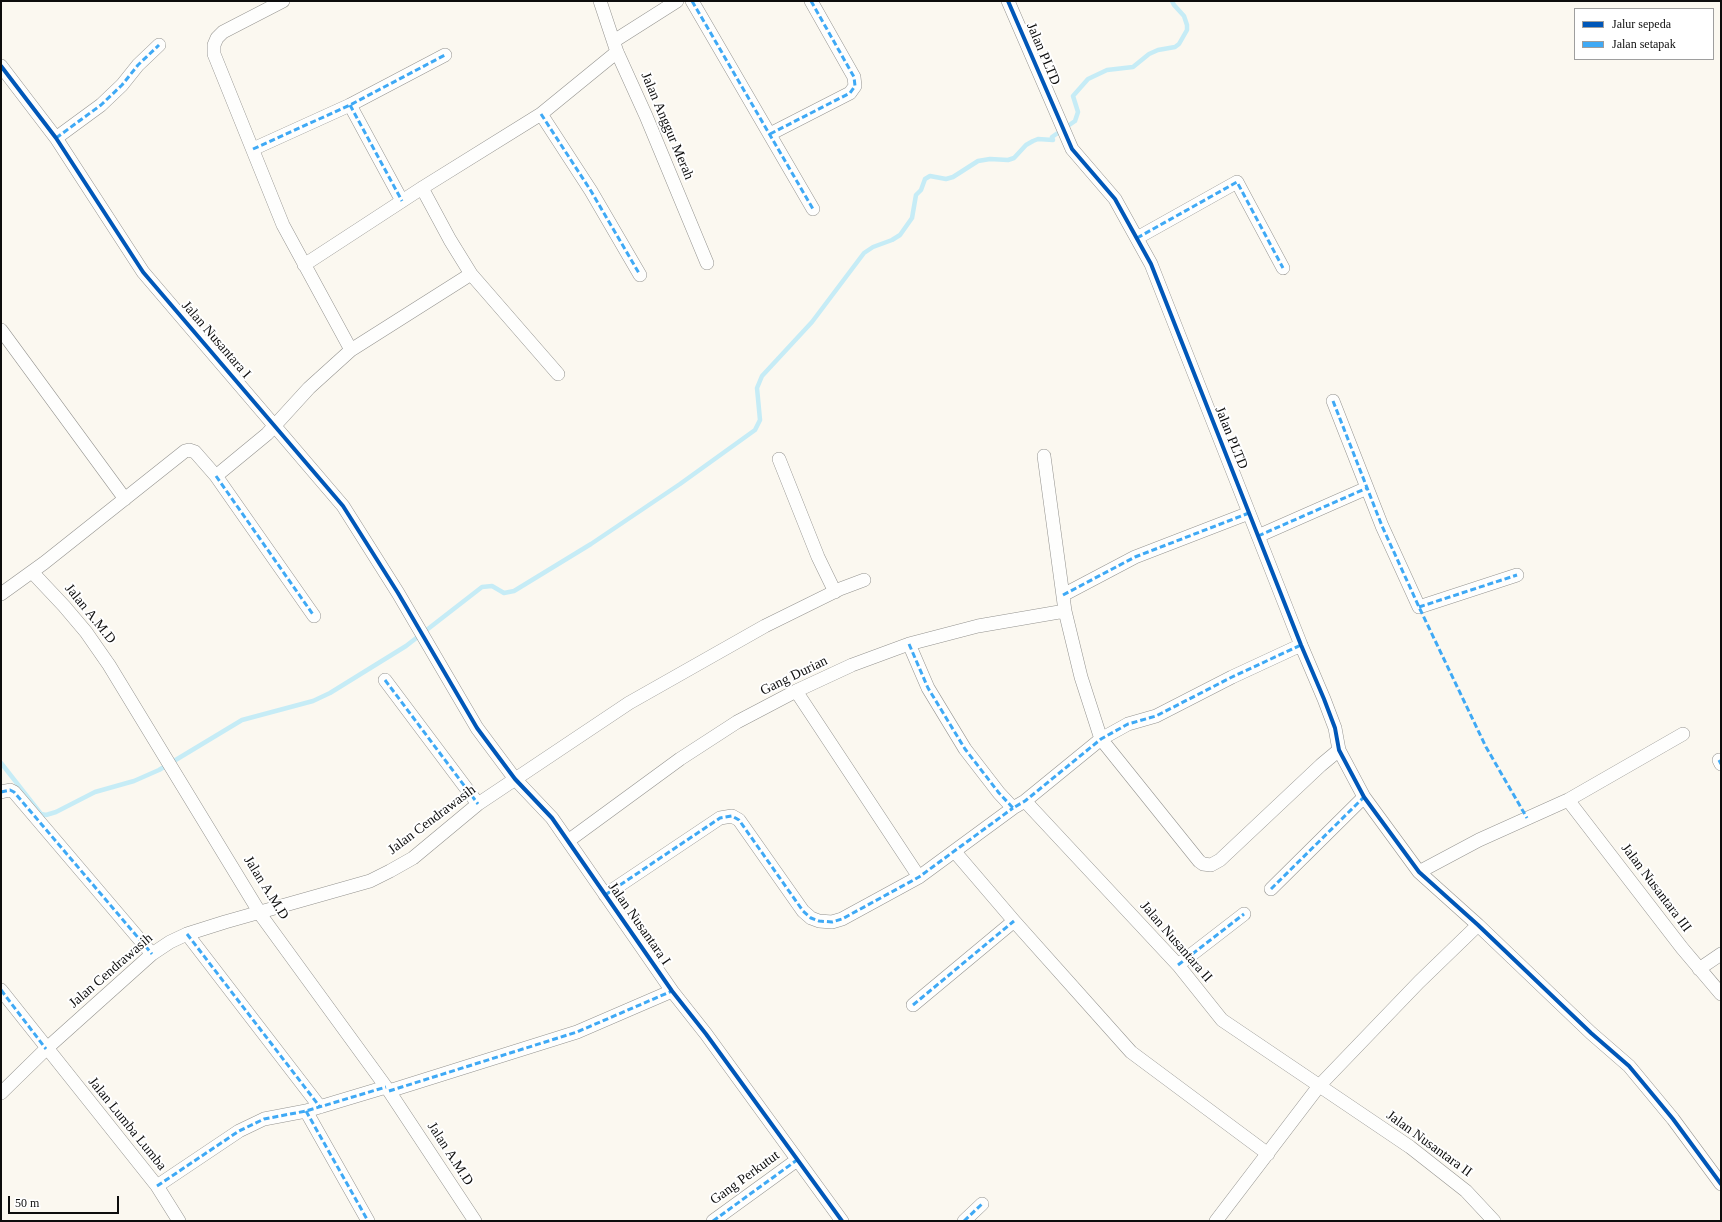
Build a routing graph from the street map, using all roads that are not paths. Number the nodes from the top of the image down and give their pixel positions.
1 (283, 1) edge
2 (600, 1) edge
3 (677, 1) edge
4 (692, 1) edge
5 (811, 1) edge
6 (1008, 1) edge
7 (159, 45) dead end
8 (615, 46) junction
9 (445, 55) dead end
10 (1, 66) edge
11 (350, 105) junction
12 (541, 114) junction
13 (770, 134) junction
14 (56, 138) junction
15 (253, 149) junction
16 (422, 188) junction
17 (402, 201) junction
18 (813, 209) dead end
19 (1136, 238) junction
20 (707, 264) dead end
21 (304, 266) junction
22 (1283, 268) dead end
23 (471, 274) junction
24 (640, 274) dead end
25 (1, 330) edge
26 (351, 350) junction
27 (558, 374) dead end
28 (1333, 401) dead end
29 (275, 426) junction
30 (1044, 456) dead end
31 (779, 459) dead end
32 (216, 476) junction
33 (1367, 488) junction
34 (125, 499) junction
35 (1249, 513) junction
36 (1258, 536) junction
37 (32, 572) junction
38 (1517, 574) dead end
39 (864, 580) dead end
40 (835, 592) junction
41 (1, 594) edge
42 (1063, 595) junction
43 (1066, 611) junction
44 (314, 616) dead end
45 (909, 644) junction
46 (1301, 645) junction
47 (385, 680) dead end
48 (796, 691) junction
49 (1682, 734) dead end
50 (1101, 739) junction
51 (1339, 750) junction
52 (515, 779) junction
53 (1, 792) edge
54 (1364, 797) junction
55 (1568, 800) junction
56 (1025, 801) junction
57 (478, 804) junction
58 (1013, 808) junction
59 (568, 841) junction
60 (955, 852) junction
61 (1419, 872) junction
62 (918, 877) junction
63 (1271, 889) dead end
64 (605, 895) junction
65 (261, 912) junction
66 (1244, 914) dead end
67 (1014, 922) junction
68 (1478, 925) junction
69 (187, 934) junction
70 (152, 954) junction
71 (1721, 954) edge
72 (1178, 965) junction
73 (1699, 969) junction
74 (1, 990) edge
75 (672, 991) junction
76 (1721, 994) edge
77 (913, 1005) dead end
78 (46, 1048) junction
79 (1319, 1086) junction
80 (388, 1089) junction
81 (1, 1093) edge
82 (320, 1107) junction
83 (306, 1111) junction
84 (1268, 1154) junction
85 (797, 1160) junction
86 (1721, 1184) edge
87 (156, 1186) junction
88 (982, 1204) dead end
89 (179, 1221) edge
90 (368, 1221) edge
91 (475, 1221) edge
92 (712, 1221) edge
93 (842, 1221) edge
94 (964, 1221) edge
95 (1216, 1221) edge
96 (1494, 1221) edge

1 - 15 street
2 - 8 street, Jalan Anggur Merah
3 - 8 street
4 - 13 street
5 - 13 street
6 - 19 street, Jalan PLTD
7 - 14 street
8 - 12 street
8 - 20 street, Jalan Anggur Merah
9 - 11 street
10 - 14 street, Jalan Nusantara I
11 - 15 street
11 - 17 street
12 - 16 street
12 - 24 street
13 - 18 street
14 - 29 street, Jalan Nusantara I
15 - 21 street
16 - 17 street
16 - 23 street
17 - 21 street
19 - 22 street
19 - 35 street, Jalan PLTD
21 - 26 street
23 - 26 street
23 - 27 street
25 - 34 street
26 - 29 street
28 - 33 street
29 - 32 street
29 - 52 street, Jalan Nusantara I
30 - 42 street
31 - 40 street
32 - 34 street
32 - 44 street
33 - 36 street
33 - 38 street
34 - 37 street
35 - 36 street, Jalan PLTD
35 - 42 street
36 - 46 street, Jalan PLTD
37 - 41 street
37 - 65 street, Jalan A.M.D
39 - 40 street, Jalan Cendrawasih
40 - 52 street, Jalan Cendrawasih
42 - 43 street
43 - 45 street, Gang Durian
43 - 50 street
45 - 48 street, Gang Durian
45 - 58 street
46 - 50 street
46 - 51 street, Jalan PLTD
47 - 57 street
48 - 59 street, Gang Durian
48 - 62 street
49 - 55 street
50 - 51 street
50 - 56 street
51 - 54 street, Jalan PLTD
52 - 57 street, Jalan Cendrawasih
52 - 59 street, Jalan Nusantara I
53 - 70 street
54 - 61 street, Jalan PLTD
54 - 63 street
55 - 61 street
55 - 73 street, Jalan Nusantara III
56 - 58 street
56 - 72 street, Jalan Nusantara II
57 - 65 street, Jalan Cendrawasih
58 - 60 street
59 - 64 street, Jalan Nusantara I
60 - 62 street
60 - 67 street
61 - 68 street, Jalan PLTD
62 - 64 street
64 - 75 street, Jalan Nusantara I
65 - 69 street, Jalan Cendrawasih
65 - 80 street, Jalan A.M.D
66 - 72 street
67 - 77 street
67 - 84 street
68 - 79 street
68 - 86 street, Jalan PLTD
69 - 70 street, Jalan Cendrawasih
69 - 82 street
70 - 78 street, Jalan Cendrawasih
71 - 73 street
72 - 79 street, Jalan Nusantara II
73 - 76 street, Jalan Nusantara III
74 - 78 street, Jalan Lumba Lumba
75 - 80 street
75 - 85 street, Jalan Nusantara I
78 - 81 street, Jalan Cendrawasih
78 - 87 street, Jalan Lumba Lumba
79 - 84 street
79 - 96 street, Jalan Nusantara II
80 - 82 street
80 - 91 street, Jalan A.M.D
82 - 83 street
83 - 87 street
83 - 90 street
84 - 95 street
85 - 92 street, Gang Perkutut
85 - 93 street, Jalan Nusantara I
87 - 89 street, Jalan Lumba Lumba
88 - 94 street

